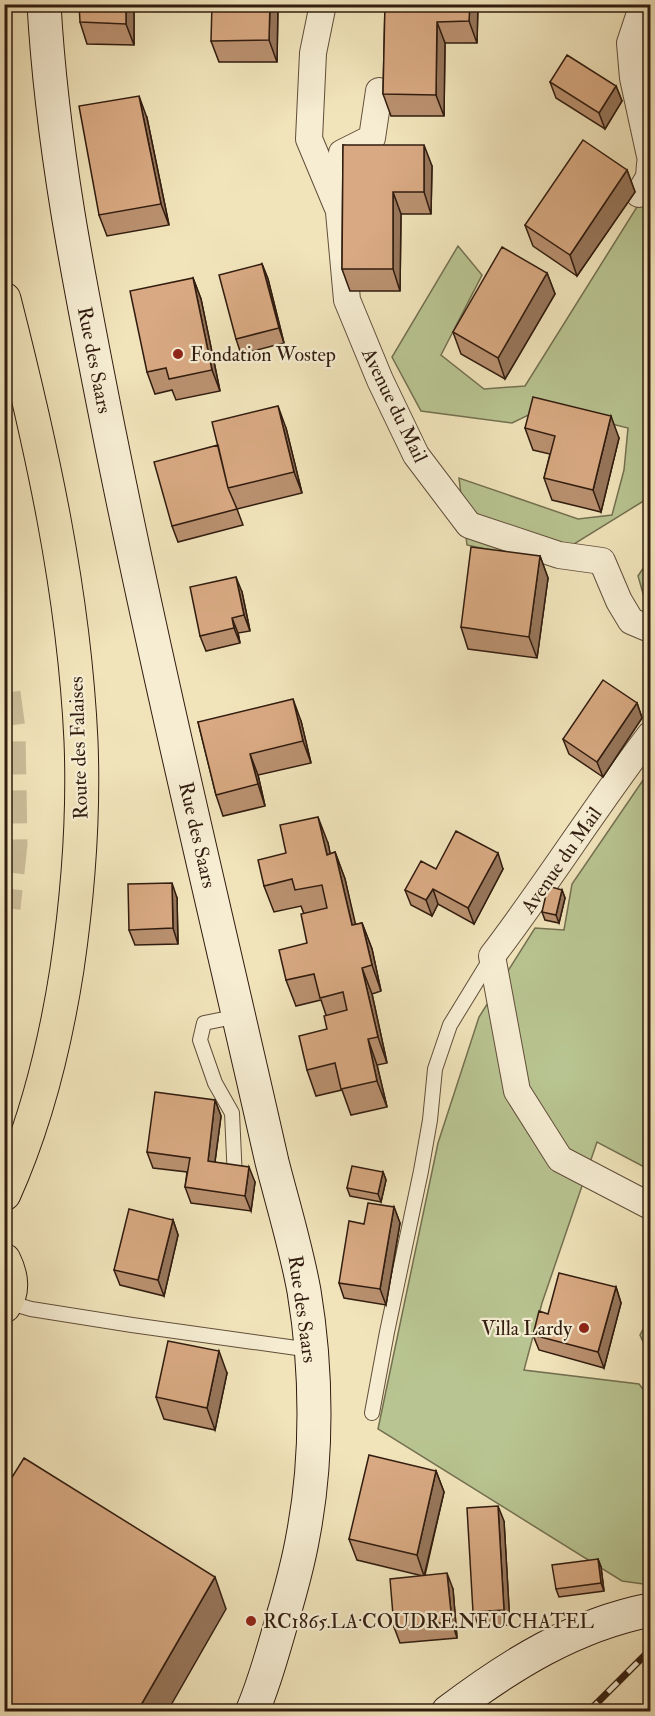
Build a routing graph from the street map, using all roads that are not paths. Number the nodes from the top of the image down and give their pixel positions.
1 (45, 4) edge
2 (323, 4) edge
3 (643, 4) edge
4 (379, 91) dead end
5 (651, 156) edge
6 (651, 164) edge
7 (639, 194) dead end
8 (339, 212) junction
9 (4, 299) edge
10 (651, 629) edge
11 (651, 735) edge
12 (492, 956) junction
13 (239, 1016) junction
14 (235, 1179) edge
15 (4, 1194) edge
16 (651, 1206) edge
17 (4, 1260) edge
18 (6, 1304) edge
19 (311, 1350) junction
20 (372, 1413) dead end
21 (651, 1610) edge
22 (252, 1712) edge
23 (448, 1712) edge

1 - 13 street, Rue des Saars
2 - 8 street
3 - 5 street
4 - 8 street
6 - 7 street
8 - 10 street, Avenue du Mail
9 - 15 main road, Route des Falaises
11 - 12 street, Avenue du Mail
12 - 16 street
12 - 20 lane
13 - 14 lane
13 - 19 street, Rue des Saars
17 - 18 main road
18 - 19 lane
19 - 22 street, Rue des Saars
21 - 23 street

